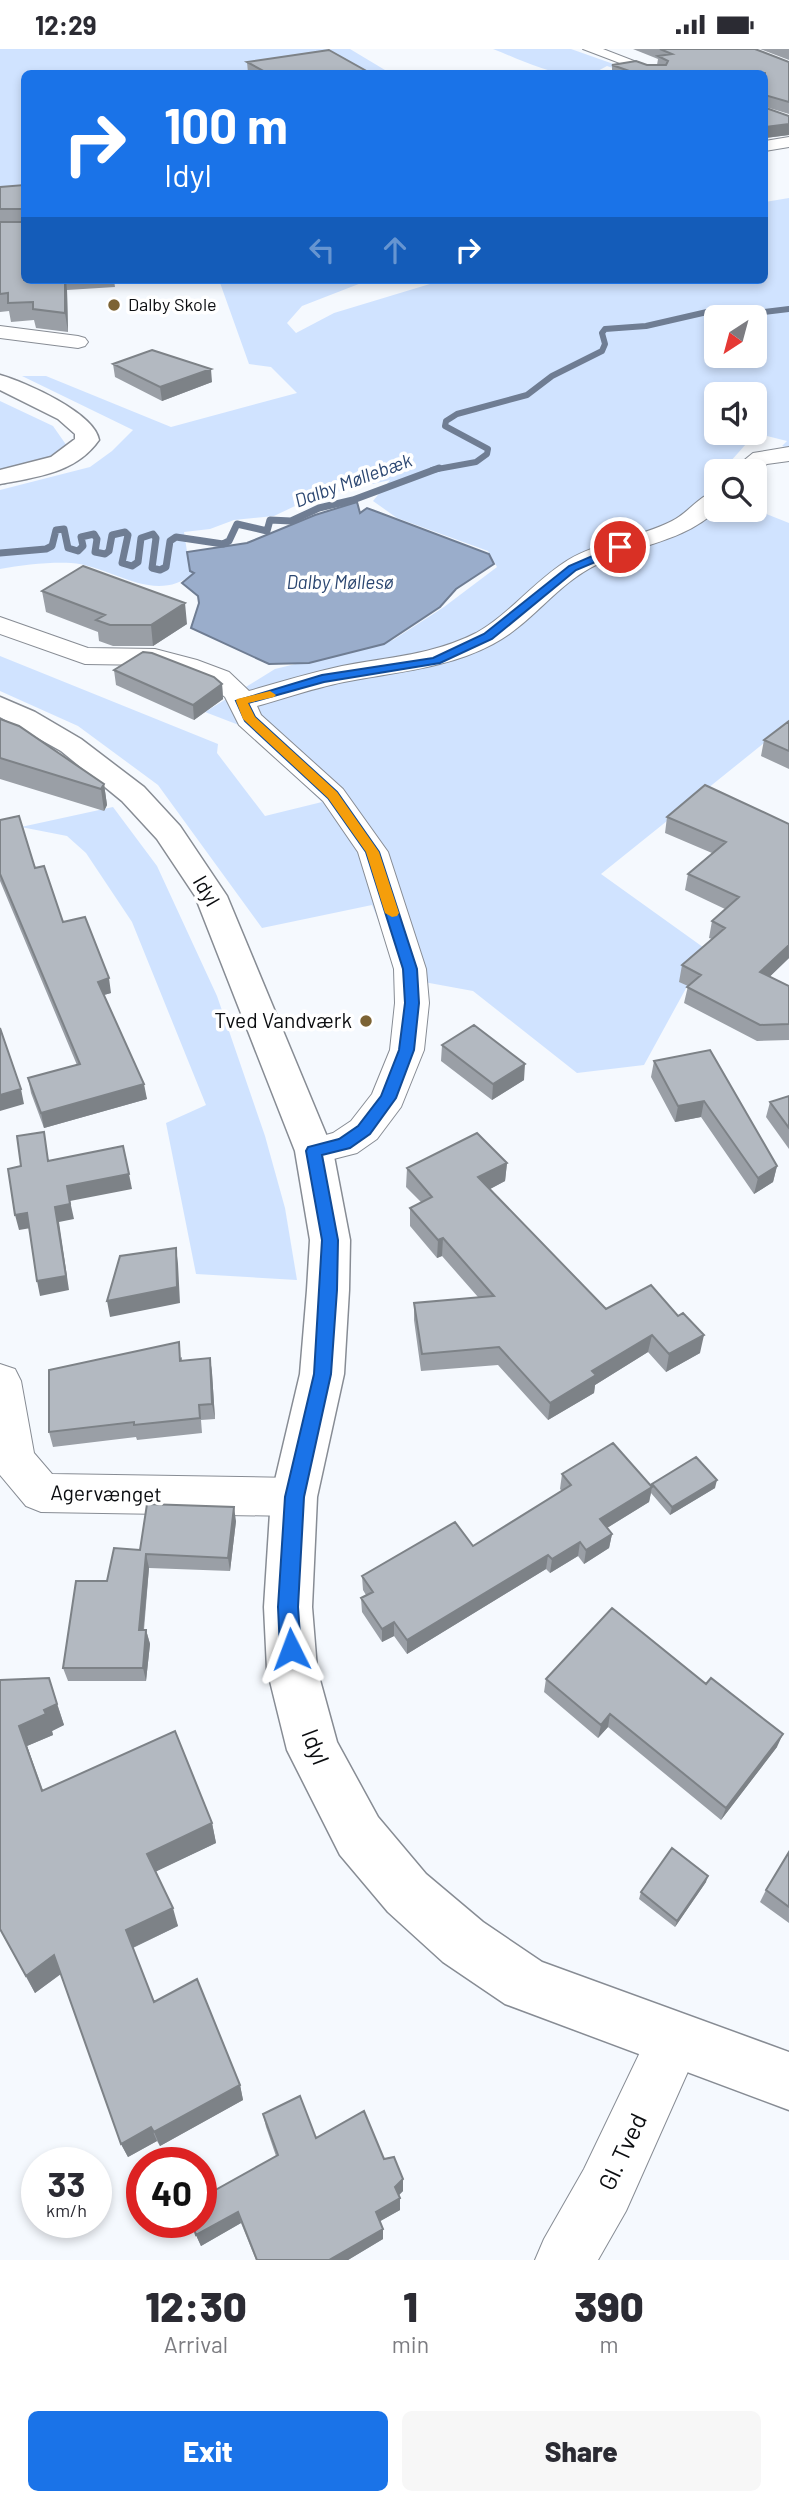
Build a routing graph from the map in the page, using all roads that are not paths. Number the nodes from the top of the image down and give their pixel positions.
1 (590, 49) edge
2 (650, 70) edge
3 (789, 142) edge
4 (768, 146) edge
5 (0, 332) edge
6 (78, 342) dead end
7 (0, 382) edge
8 (789, 454) edge
9 (760, 459) edge
10 (0, 477) edge
11 (704, 509) edge
12 (0, 625) edge
13 (242, 701) junction
14 (0, 706) edge
15 (314, 1151) junction
16 (0, 1381) edge
17 (294, 1497) junction
18 (674, 2041) junction
19 (789, 2081) edge
20 (565, 2260) edge

1 - 2 street
3 - 4 street
5 - 6 street
7 - 10 street
8 - 9 street
11 - 13 street
12 - 13 street
13 - 15 street
14 - 15 street, Idyl
15 - 17 street, Idyl
16 - 17 street, Agervænget
17 - 18 street, Idyl
18 - 19 street, Idyl
18 - 20 street, Gl. Tved

